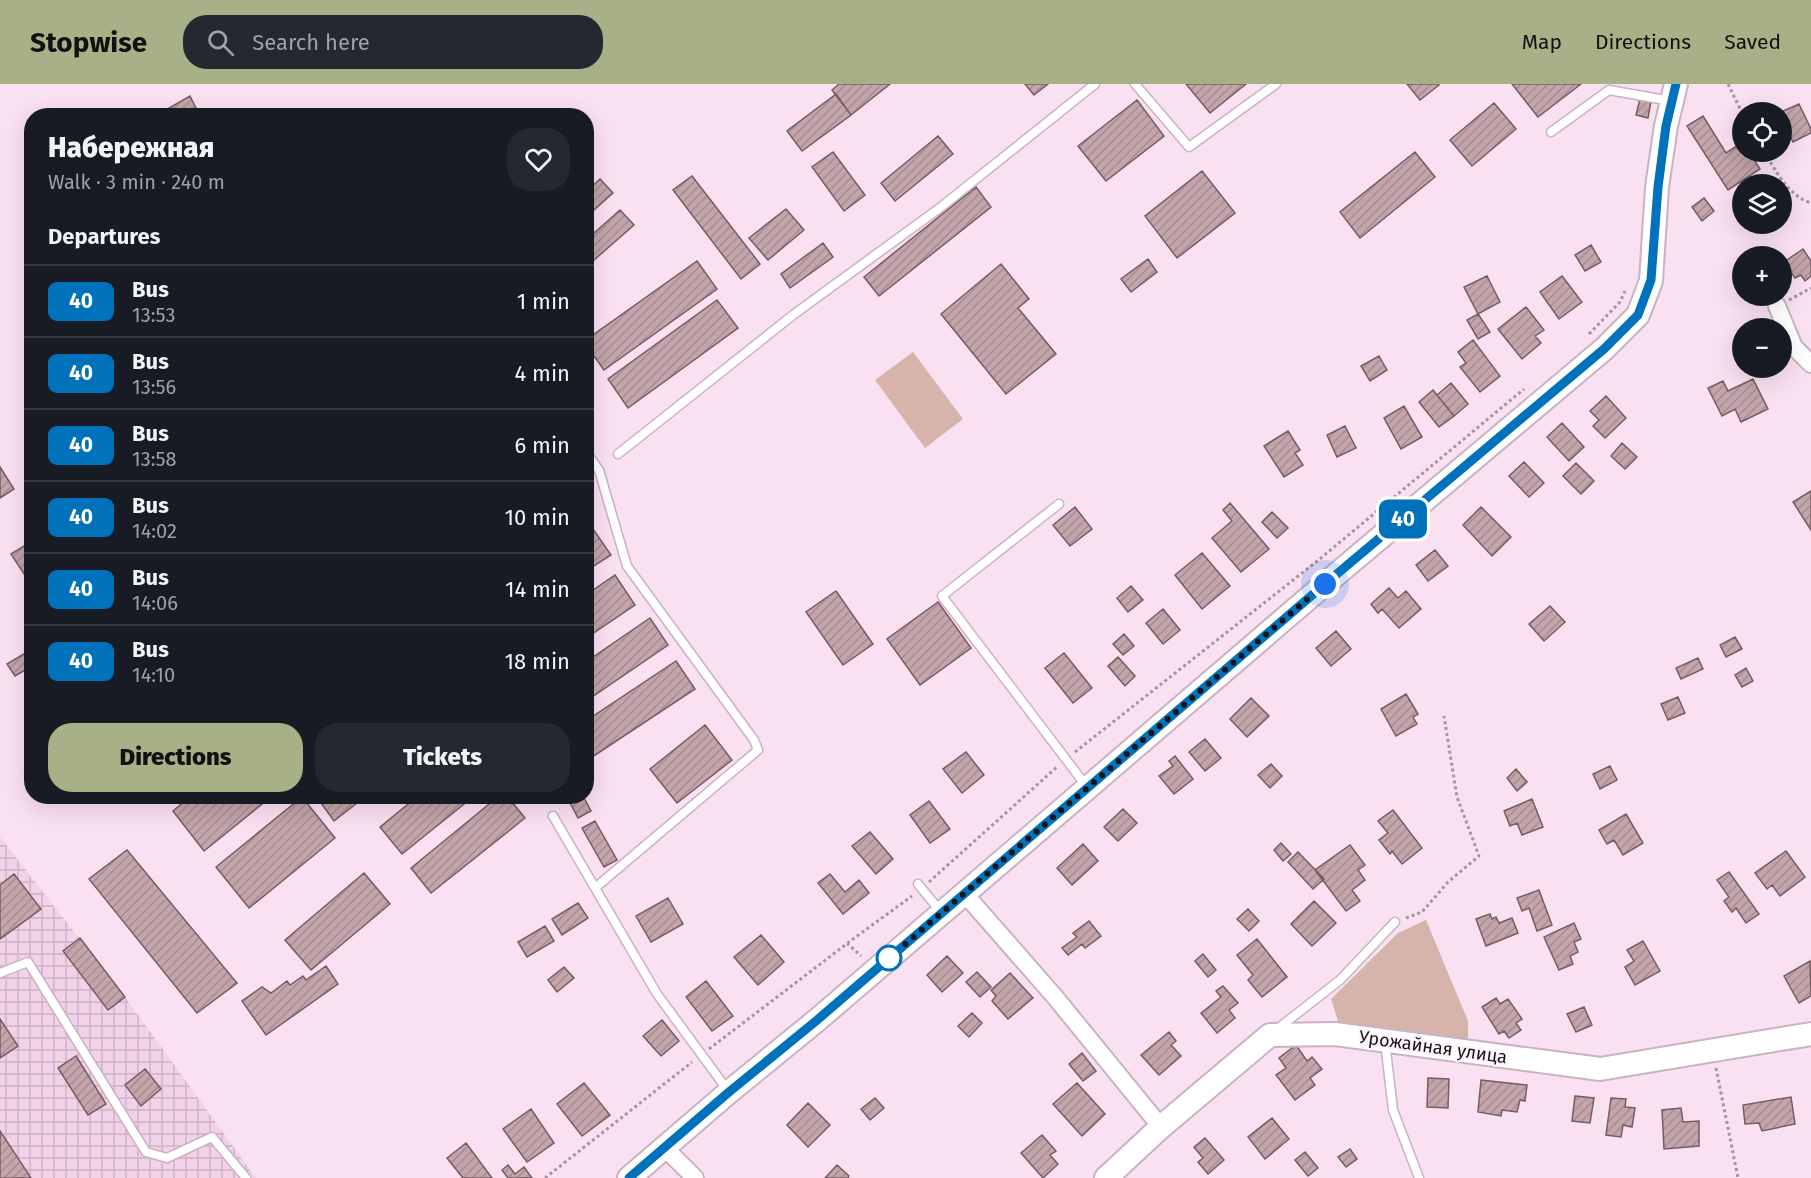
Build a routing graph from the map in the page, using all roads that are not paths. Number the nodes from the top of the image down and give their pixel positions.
1 (1095, 84) edge
2 (1135, 84) edge
3 (1276, 84) edge
4 (1674, 93) edge
5 (1551, 132) dead end
6 (1777, 306) dead end
7 (1811, 364) edge
8 (618, 454) dead end
9 (594, 463) edge
10 (1059, 504) dead end
11 (1087, 787) junction
12 (553, 816) dead end
13 (920, 886) road end
14 (596, 888) junction
15 (964, 893) junction
16 (941, 913) junction
17 (1395, 922) road end
18 (0, 973) edge
19 (1811, 1034) edge
20 (1270, 1035) junction
21 (1384, 1040) junction
22 (729, 1092) junction
23 (1161, 1127) junction
24 (664, 1147) junction
25 (246, 1178) edge
26 (629, 1178) edge
27 (694, 1178) edge
28 (1106, 1178) edge
29 (1419, 1178) edge

1 - 8 lane
2 - 3 lane
4 - 5 lane
4 - 11 main road
6 - 7 street
9 - 14 lane
10 - 11 lane
11 - 15 main road
12 - 14 lane
13 - 16 lane
14 - 22 lane
15 - 16 main road
15 - 23 street
16 - 22 main road
17 - 20 lane
18 - 25 lane
19 - 21 main road, Урожайная улица
20 - 21 main road, Урожайная улица
20 - 23 main road
21 - 29 lane
22 - 24 main road
23 - 28 main road
24 - 26 main road
24 - 27 street

